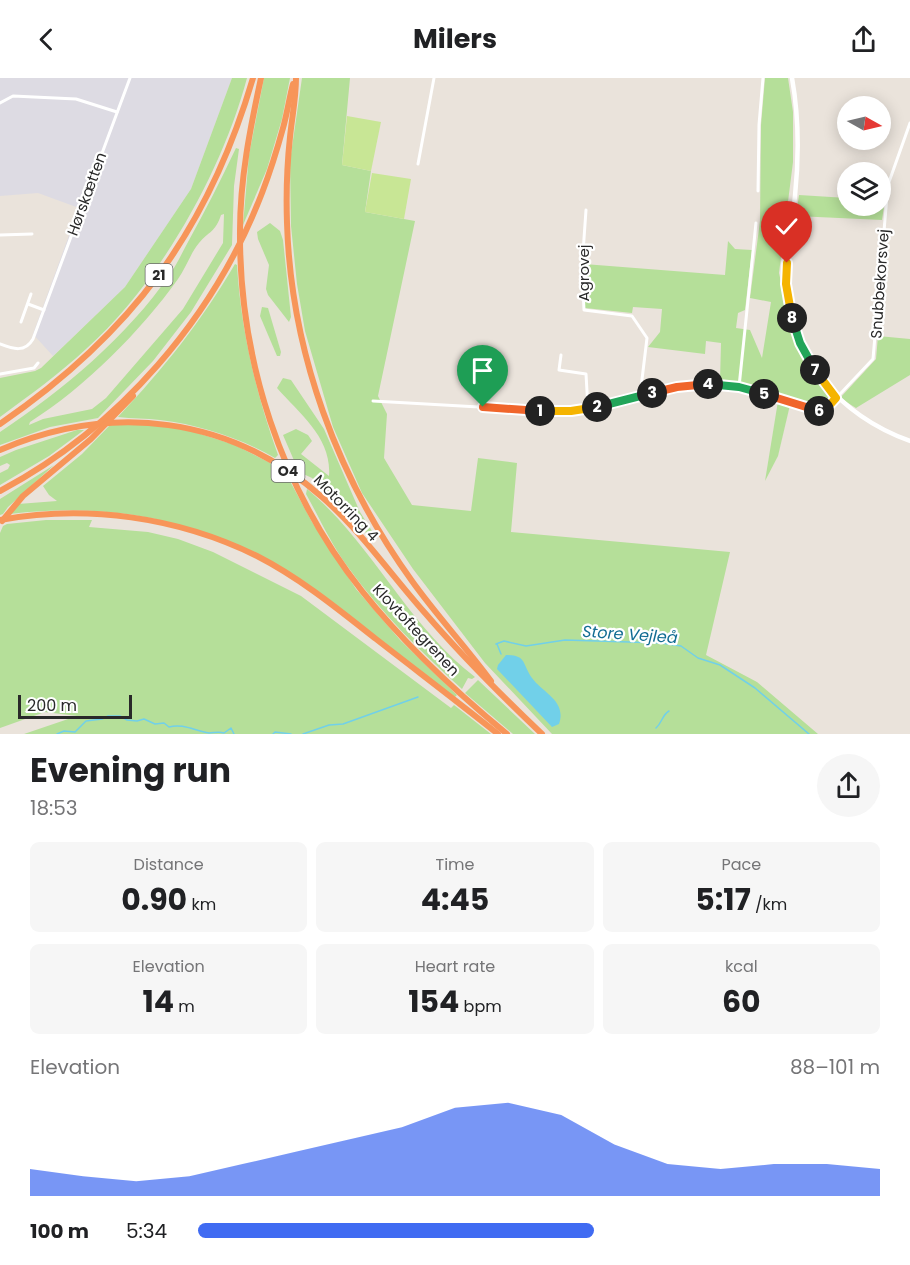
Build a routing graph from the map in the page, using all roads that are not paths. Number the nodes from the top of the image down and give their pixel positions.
1 (130, 78) edge
2 (253, 78) edge
3 (261, 78) edge
4 (296, 78) edge
5 (434, 78) edge
6 (763, 78) edge
7 (792, 78) edge
8 (0, 103) edge
9 (117, 112) junction
10 (910, 123) edge
11 (418, 164) dead end
12 (758, 191) dead end
13 (586, 210) dead end
14 (756, 223) dead end
15 (32, 234) dead end
16 (0, 235) edge
17 (31, 294) dead end
18 (28, 304) junction
19 (44, 310) junction
20 (21, 322) dead end
21 (0, 344) edge
22 (561, 355) dead end
23 (38, 363) dead end
24 (0, 374) edge
25 (739, 387) junction
26 (640, 396) junction
27 (836, 398) junction
28 (374, 400) dead end
29 (588, 409) junction
30 (0, 424) edge
31 (88, 436) junction
32 (910, 441) edge
33 (0, 450) edge
34 (0, 491) edge
35 (0, 521) edge
36 (496, 689) junction
37 (498, 734) edge
38 (507, 734) edge
39 (542, 734) edge

1 - 9 street, Hørskætten
2 - 30 highway, 21
3 - 38 highway, Klovtoftegrenen
4 - 31 highway
4 - 36 highway, Klovtoftegrenen
5 - 11 street
6 - 12 street
7 - 27 street
8 - 9 street
9 - 19 street, Hørskætten
10 - 27 street, Snubbekorsvej
13 - 26 street, Agrovej
14 - 25 street
15 - 16 street
17 - 18 street
18 - 19 street
18 - 20 street
19 - 21 street, Hørskætten
22 - 29 street
23 - 24 street
25 - 26 street
25 - 27 street
26 - 29 street
27 - 32 street
28 - 29 street
31 - 34 highway
31 - 35 highway
33 - 36 highway, Motorring 4 / O4
35 - 37 highway
36 - 39 highway, Motorring 4 / O4

